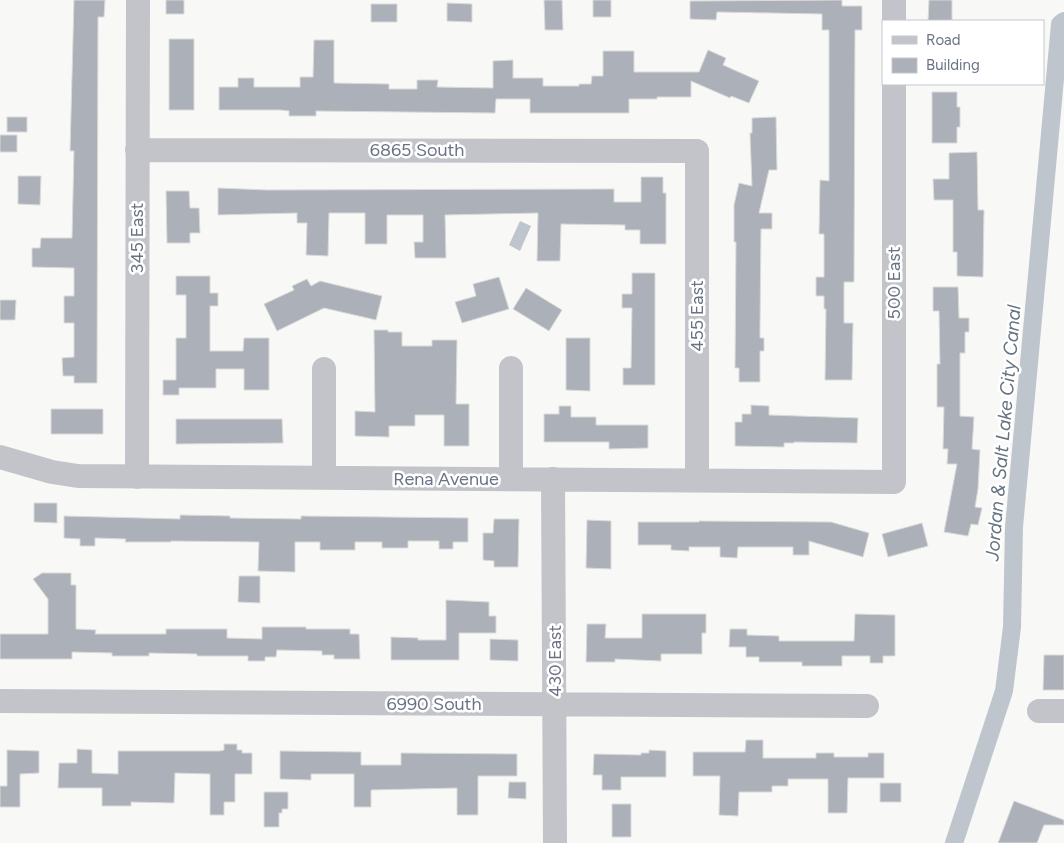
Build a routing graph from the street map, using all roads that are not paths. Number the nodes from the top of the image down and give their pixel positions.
1 (138, 0) edge
2 (894, 0) edge
3 (894, 20) edge
4 (894, 85) edge
5 (137, 150) junction
6 (697, 151) joint
7 (511, 368) dead end
8 (324, 369) dead end
9 (0, 457) edge
10 (137, 477) junction
11 (324, 478) junction
12 (511, 479) junction
13 (553, 479) junction
14 (697, 480) junction
15 (894, 482) joint
16 (0, 701) edge
17 (555, 704) junction
18 (867, 706) dead end
19 (1039, 711) dead end
20 (1064, 711) edge
21 (555, 843) edge

1 - 5 street, 345 East
2 - 3 street
4 - 15 street, 500 East
5 - 6 street, 6865 South
5 - 10 street, 345 East
6 - 14 street, 455 East
7 - 12 street
8 - 11 street
9 - 10 street, Rena Avenue
10 - 11 street, Rena Avenue
11 - 12 street, Rena Avenue
12 - 13 street, Rena Avenue
13 - 14 street, Rena Avenue
13 - 17 street, 430 East
14 - 15 street, Rena Avenue
16 - 17 street, 6990 South
17 - 18 street, 6990 South
17 - 21 street, 430 East
19 - 20 street

